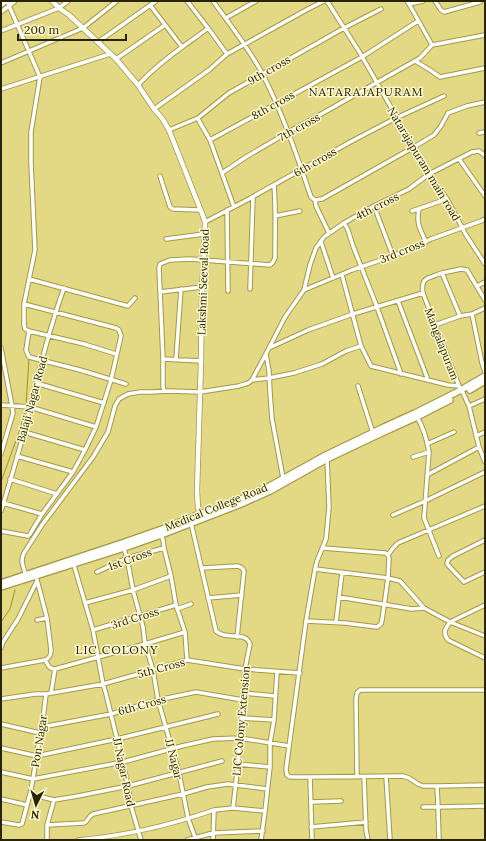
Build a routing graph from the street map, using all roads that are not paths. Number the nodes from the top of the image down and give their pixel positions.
1 (6, 1) edge
2 (15, 1) edge
3 (52, 1) edge
4 (68, 1) edge
5 (116, 1) edge
6 (156, 1) edge
7 (187, 1) edge
8 (213, 1) edge
9 (256, 1) edge
10 (325, 1) edge
11 (423, 1) edge
12 (435, 1) edge
13 (480, 2) edge
14 (408, 3) edge
15 (1, 4) edge
16 (150, 5) junction
17 (9, 6) junction
18 (59, 8) junction
19 (381, 9) dead end
20 (1, 12) edge
21 (226, 18) junction
22 (418, 21) junction
23 (18, 25) junction
24 (165, 25) junction
25 (83, 28) junction
26 (208, 28) junction
27 (344, 28) junction
28 (1, 31) edge
29 (485, 35) edge
30 (98, 42) junction
31 (245, 44) junction
32 (432, 45) junction
33 (182, 47) junction
34 (29, 51) junction
35 (110, 54) junction
36 (227, 54) junction
37 (362, 56) junction
38 (116, 59) junction
39 (415, 61) junction
40 (1, 62) edge
41 (485, 68) edge
42 (262, 74) junction
43 (40, 77) junction
44 (376, 83) junction
45 (138, 85) junction
46 (1, 89) edge
47 (444, 96) dead end
48 (485, 102) edge
49 (276, 104) junction
50 (154, 109) junction
51 (198, 118) junction
52 (397, 118) junction
53 (169, 130) junction
54 (288, 132) junction
55 (485, 132) edge
56 (479, 133) dead end
57 (210, 140) junction
58 (414, 147) junction
59 (485, 156) edge
60 (459, 159) junction
61 (302, 170) junction
62 (222, 173) junction
63 (429, 174) junction
64 (160, 176) dead end
65 (274, 185) junction
66 (485, 196) edge
67 (253, 197) junction
68 (447, 199) junction
69 (315, 200) junction
70 (374, 206) junction
71 (234, 207) junction
72 (419, 209) junction
73 (200, 210) junction
74 (227, 210) junction
75 (300, 211) dead end
76 (412, 211) dead end
77 (276, 216) junction
78 (485, 219) edge
79 (205, 222) junction
80 (344, 223) junction
81 (462, 228) junction
82 (330, 233) junction
83 (204, 234) junction
84 (166, 239) dead end
85 (321, 242) junction
86 (426, 242) junction
87 (393, 256) junction
88 (204, 259) junction
89 (228, 262) junction
90 (251, 263) junction
91 (485, 264) edge
92 (362, 267) junction
93 (442, 273) junction
94 (342, 275) junction
95 (333, 278) junction
96 (29, 279) junction
97 (485, 282) edge
98 (477, 286) junction
99 (202, 287) junction
100 (64, 288) junction
101 (181, 289) junction
102 (250, 289) dead end
103 (304, 290) junction
104 (228, 291) dead end
105 (160, 292) junction
106 (423, 293) junction
107 (135, 298) dead end
108 (485, 300) edge
109 (398, 301) junction
110 (24, 304) junction
111 (377, 307) junction
112 (485, 308) edge
113 (56, 312) junction
114 (353, 314) junction
115 (472, 314) junction
116 (460, 316) junction
117 (435, 325) junction
118 (28, 331) junction
119 (49, 335) junction
120 (361, 346) junction
121 (1, 348) edge
122 (269, 348) junction
123 (116, 354) junction
124 (266, 354) junction
125 (163, 359) junction
126 (176, 359) junction
127 (42, 360) junction
128 (201, 361) junction
129 (485, 372) edge
130 (401, 374) junction
131 (485, 376) edge
132 (269, 378) junction
133 (111, 380) junction
134 (252, 380) junction
135 (428, 380) junction
136 (485, 381) edge
137 (36, 383) junction
138 (126, 384) dead end
139 (358, 386) dead end
140 (461, 390) junction
141 (164, 391) junction
142 (200, 392) junction
143 (485, 399) edge
144 (104, 403) junction
145 (1, 405) edge
146 (12, 406) junction
147 (469, 406) junction
148 (28, 407) junction
149 (417, 417) junction
150 (96, 427) junction
151 (24, 432) junction
152 (373, 432) junction
153 (454, 432) dead end
154 (485, 432) edge
155 (476, 436) junction
156 (428, 444) junction
157 (479, 447) junction
158 (85, 450) junction
159 (429, 452) junction
160 (1, 454) edge
161 (17, 456) junction
162 (413, 456) dead end
163 (327, 457) junction
164 (485, 462) edge
165 (73, 472) junction
166 (485, 472) edge
167 (427, 475) junction
168 (283, 478) junction
169 (10, 479) junction
170 (57, 494) junction
171 (425, 501) junction
172 (240, 502) junction
173 (3, 503) junction
174 (485, 506) edge
175 (1, 511) edge
176 (42, 514) junction
177 (393, 515) dead end
178 (201, 516) junction
179 (191, 523) junction
180 (428, 530) junction
181 (1, 531) edge
182 (161, 535) junction
183 (485, 540) edge
184 (123, 546) junction
185 (164, 548) junction
186 (323, 548) junction
187 (388, 555) junction
188 (439, 556) dead end
189 (127, 558) junction
190 (73, 562) junction
191 (202, 568) junction
192 (315, 570) junction
193 (97, 572) dead end
194 (485, 572) edge
195 (342, 573) junction
196 (26, 575) junction
197 (171, 576) junction
198 (37, 578) junction
199 (388, 578) junction
200 (1, 583) edge
201 (1, 587) edge
202 (133, 590) junction
203 (242, 595) junction
204 (340, 596) junction
205 (208, 598) junction
206 (85, 603) junction
207 (191, 604) dead end
208 (385, 605) junction
209 (485, 605) edge
210 (177, 607) junction
211 (424, 608) junction
212 (140, 617) junction
213 (47, 618) junction
214 (37, 620) dead end
215 (306, 621) junction
216 (336, 622) junction
217 (450, 622) junction
218 (93, 630) junction
219 (185, 632) junction
220 (485, 636) edge
221 (237, 637) junction
222 (145, 644) junction
223 (1, 648) edge
224 (98, 657) junction
225 (485, 658) edge
226 (45, 660) junction
227 (187, 660) junction
228 (1, 668) edge
229 (55, 669) junction
230 (245, 669) junction
231 (153, 670) junction
232 (277, 672) junction
233 (300, 673) junction
234 (102, 684) junction
235 (485, 690) edge
236 (51, 693) junction
237 (244, 693) junction
238 (46, 694) junction
239 (275, 696) junction
240 (1, 699) edge
241 (158, 700) junction
242 (243, 700) junction
243 (111, 714) junction
244 (218, 714) dead end
245 (242, 718) junction
246 (274, 720) junction
247 (1, 724) edge
248 (166, 726) junction
249 (42, 727) junction
250 (40, 733) junction
251 (240, 738) junction
252 (117, 739) junction
253 (270, 743) junction
254 (289, 746) junction
255 (1, 748) edge
256 (172, 749) junction
257 (37, 756) junction
258 (222, 761) dead end
259 (123, 762) junction
260 (238, 764) junction
261 (270, 767) junction
262 (1, 772) edge
263 (179, 773) junction
264 (386, 776) junction
265 (310, 777) junction
266 (357, 777) junction
267 (364, 777) junction
268 (33, 779) junction
269 (235, 785) junction
270 (485, 785) edge
271 (128, 786) junction
272 (437, 786) junction
273 (267, 789) junction
274 (30, 794) junction
275 (183, 794) junction
276 (1, 799) edge
277 (54, 800) junction
278 (341, 801) dead end
279 (311, 802) junction
280 (27, 805) junction
281 (131, 806) junction
282 (485, 806) edge
283 (423, 807) dead end
284 (438, 807) junction
285 (233, 808) junction
286 (214, 810) junction
287 (265, 811) junction
288 (188, 818) junction
289 (1, 822) edge
290 (366, 822) junction
291 (48, 824) junction
292 (312, 827) junction
293 (138, 830) junction
294 (263, 831) junction
295 (213, 833) junction
296 (195, 839) edge
297 (47, 840) edge
298 (78, 840) edge
299 (141, 840) edge
300 (187, 840) edge
301 (213, 840) edge
302 (261, 840) edge
303 (312, 840) edge
304 (368, 840) edge
305 (390, 840) edge
306 (439, 840) edge

1 - 15 street
1 - 17 street
2 - 17 street
3 - 18 street, Lakshmi Seeval Road
4 - 18 street
5 - 25 street
6 - 16 street
7 - 26 street
8 - 21 street
9 - 21 street
10 - 27 street, Natarajapuram main road
10 - 31 street
11 - 14 street
12 - 13 street
14 - 22 street
16 - 24 street
16 - 30 street
17 - 20 street
17 - 23 street
18 - 23 street
18 - 25 street, Lakshmi Seeval Road
19 - 27 street, 9th cross
21 - 31 street
22 - 32 street
22 - 37 street, 8th cross
23 - 28 street
23 - 34 street
24 - 33 street
24 - 38 street
25 - 30 street, Lakshmi Seeval Road
25 - 34 street
26 - 33 street
26 - 36 street
27 - 37 street, Natarajapuram main road
27 - 42 street, 9th cross
29 - 32 street
30 - 35 street, Lakshmi Seeval Road
31 - 36 street
31 - 42 street
32 - 39 street, 7th cross
33 - 45 street
34 - 40 street
34 - 43 street
35 - 38 street, Lakshmi Seeval Road
35 - 43 street
36 - 50 street
37 - 44 street, Natarajapuram main road
37 - 49 street, 8th cross
38 - 45 street, Lakshmi Seeval Road
39 - 41 street
39 - 44 street, 7th cross
42 - 49 street
42 - 51 street, 9th cross
43 - 46 street
43 - 96 street
44 - 52 street, Natarajapuram main road
44 - 54 street, 7th cross
45 - 50 street, Lakshmi Seeval Road
47 - 52 street, 6th cross
48 - 58 street
49 - 54 street
49 - 57 street, 8th cross
50 - 53 street, Lakshmi Seeval Road
51 - 53 street, 9th cross
51 - 57 street
52 - 58 street, Natarajapuram main road
52 - 61 street, 6th cross
53 - 73 street, Lakshmi Seeval Road
54 - 61 street
54 - 62 street, 7th cross
55 - 56 street
57 - 62 street
58 - 63 street, Natarajapuram main road
58 - 69 street
59 - 60 street, 4th cross
60 - 63 street, 4th cross
60 - 66 street
61 - 65 street, 6th cross
61 - 69 street
62 - 71 street
63 - 68 street, Natarajapuram main road
63 - 70 street, 4th cross
64 - 73 street
65 - 67 street, 6th cross
65 - 77 street
67 - 71 street, 6th cross
67 - 90 street
68 - 72 street
68 - 81 street, Natarajapuram main road
69 - 82 street
70 - 80 street, 4th cross
70 - 87 street
71 - 74 street, 6th cross
72 - 76 street
72 - 86 street
73 - 79 street, Lakshmi Seeval Road
74 - 79 street, 6th cross
74 - 89 street
75 - 77 street
77 - 90 street
78 - 81 street, 3rd cross
79 - 83 street, Lakshmi Seeval Road
80 - 82 street, 4th cross
80 - 92 street
81 - 86 street, 3rd cross
81 - 91 street, Natarajapuram main road
82 - 85 street, 4th cross
83 - 84 street
83 - 88 street, Lakshmi Seeval Road
85 - 95 street
85 - 103 street
86 - 87 street, 3rd cross
87 - 92 street, 3rd cross
88 - 89 street
88 - 99 street, Lakshmi Seeval Road
88 - 105 street
89 - 90 street
89 - 104 street
90 - 102 street
92 - 94 street, 3rd cross
92 - 111 street
93 - 98 street
93 - 106 street
93 - 116 street
94 - 95 street, 3rd cross
94 - 114 street
95 - 103 street, 3rd cross
96 - 100 street
96 - 110 street
97 - 98 street
98 - 108 street
99 - 101 street
99 - 128 street, Lakshmi Seeval Road
100 - 107 street
100 - 113 street, Balaji Nagar Road
101 - 105 street
101 - 126 street
103 - 122 street
105 - 125 street
106 - 109 street
106 - 117 street, Mangalapuram
109 - 111 street
109 - 135 street
110 - 113 street
110 - 118 street
111 - 114 street
111 - 130 street
112 - 115 street
113 - 119 street, Balaji Nagar Road
113 - 123 street
114 - 120 street
114 - 122 street
115 - 116 street
115 - 129 street
116 - 117 street
117 - 140 street, Mangalapuram
118 - 119 street
118 - 127 street
119 - 123 street
119 - 127 street, Balaji Nagar Road
120 - 130 street
120 - 132 street
121 - 146 street
122 - 124 street
123 - 133 street
124 - 132 street
124 - 134 street
125 - 126 street
125 - 141 street
126 - 128 street
127 - 133 street
127 - 137 street, Balaji Nagar Road
128 - 142 street, Lakshmi Seeval Road
130 - 135 street
131 - 140 main road, Medical College Road
132 - 134 street
132 - 168 street
133 - 138 street
133 - 144 street
134 - 142 street
135 - 140 street
136 - 140 main road, Medical College Road
137 - 144 street
137 - 148 street, Balaji Nagar Road
139 - 152 street
140 - 147 street, Mangalapuram
140 - 149 main road, Medical College Road
140 - 152 main road, Medical College Road
141 - 142 street
141 - 196 street
142 - 178 street, Lakshmi Seeval Road
143 - 147 street
144 - 150 street
145 - 146 street
146 - 148 street
146 - 160 street
147 - 155 street, Mangalapuram
148 - 150 street
148 - 151 street, Balaji Nagar Road
149 - 156 street
149 - 163 main road, Medical College Road
150 - 158 street
151 - 158 street
151 - 161 street, Balaji Nagar Road
152 - 163 main road, Medical College Road
153 - 156 street
154 - 155 street
155 - 157 street, Mangalapuram
156 - 159 street
157 - 164 street, Mangalapuram
157 - 167 street
158 - 165 street
159 - 162 street
159 - 167 street
161 - 165 street
161 - 169 street, Balaji Nagar Road
163 - 168 main road, Medical College Road
163 - 172 main road, Medical College Road
163 - 186 street
165 - 170 street
166 - 171 street
167 - 171 street
168 - 172 main road, Medical College Road
169 - 170 street
169 - 173 street, Balaji Nagar Road
170 - 176 street
171 - 177 street
171 - 180 street
172 - 178 main road, Medical College Road
173 - 175 street, Balaji Nagar Road
173 - 176 street
174 - 180 street
176 - 181 street
178 - 179 main road, Medical College Road
178 - 184 main road, Medical College Road
179 - 182 main road, Medical College Road
179 - 191 street
180 - 187 street
180 - 188 street
182 - 184 main road, Medical College Road
182 - 185 street
183 - 194 street
184 - 189 street, JJ Nagar
184 - 190 main road, Medical College Road
185 - 189 street, 1st Cross
185 - 197 street
186 - 187 street
186 - 192 street
187 - 199 street
189 - 193 street, 1st Cross
189 - 202 street, JJ Nagar
190 - 196 main road, Medical College Road
190 - 198 main road, Medical College Road
190 - 206 street, JJ Nagar Road
191 - 203 street
191 - 205 street
192 - 195 street
192 - 215 street
195 - 199 street
195 - 204 street
196 - 200 main road, Medical College Road
197 - 202 street
197 - 210 street
198 - 201 main road, Medical College Road
198 - 213 street
198 - 223 street
199 - 208 street
199 - 211 street
202 - 206 street
202 - 212 street, JJ Nagar
203 - 205 street
203 - 221 street
204 - 208 street
204 - 216 street
205 - 221 street
206 - 218 street, JJ Nagar Road
207 - 210 street, 3rd Cross
208 - 211 street
208 - 216 street
209 - 217 street
210 - 212 street, 3rd Cross
210 - 219 street
211 - 217 street
212 - 218 street, 3rd Cross
212 - 222 street, JJ Nagar
213 - 214 street
213 - 226 street
215 - 216 street
215 - 233 street
217 - 220 street
217 - 225 street
218 - 224 street, JJ Nagar Road
219 - 222 street
219 - 227 street
221 - 230 street, LIC Colony Extension
222 - 224 street
222 - 231 street, JJ Nagar
224 - 229 street
224 - 234 street, JJ Nagar Road
226 - 228 street
226 - 229 street
227 - 230 street, 5th Cross
227 - 231 street, 5th Cross
229 - 236 street
230 - 232 street, 5th Cross
230 - 237 street, LIC Colony Extension
231 - 234 street, 5th Cross
231 - 241 street, JJ Nagar
232 - 233 street, 5th Cross
232 - 239 street
233 - 254 street
234 - 236 street, 5th Cross
234 - 243 street, JJ Nagar Road
235 - 266 street
236 - 238 street, 5th Cross
237 - 239 street
237 - 242 street, LIC Colony Extension
238 - 240 street, 5th Cross
238 - 249 street, Pon Nagar
239 - 246 street
241 - 242 street, 6th Cross
241 - 243 street, 6th Cross
241 - 248 street, JJ Nagar
242 - 245 street, LIC Colony Extension
243 - 249 street, 6th Cross
243 - 252 street, JJ Nagar Road
244 - 248 street
245 - 246 street
245 - 251 street, LIC Colony Extension
246 - 253 street
247 - 250 street
248 - 252 street
248 - 256 street, JJ Nagar
249 - 250 street, Pon Nagar
250 - 257 street, Pon Nagar
251 - 253 street
251 - 256 street
251 - 260 street, LIC Colony Extension
252 - 257 street
252 - 259 street, JJ Nagar Road
253 - 254 street
253 - 261 street
254 - 265 street
255 - 257 street
256 - 259 street
256 - 263 street, JJ Nagar
257 - 268 street, Pon Nagar
258 - 263 street
259 - 268 street
259 - 271 street, JJ Nagar Road
260 - 261 street
260 - 269 street, LIC Colony Extension
261 - 273 street
262 - 268 street
263 - 271 street
263 - 275 street, JJ Nagar
264 - 267 street
264 - 272 street
264 - 305 street
265 - 266 street
265 - 279 street
266 - 267 street
267 - 290 street
268 - 274 street, Pon Nagar
269 - 273 street
269 - 275 street
269 - 285 street, LIC Colony Extension
270 - 272 street
271 - 277 street
271 - 281 street, JJ Nagar Road
272 - 284 street
273 - 287 street
274 - 277 street
274 - 280 street, Pon Nagar
275 - 281 street
275 - 288 street, JJ Nagar
276 - 280 street
277 - 291 street
278 - 279 street
279 - 292 street
280 - 289 street, Pon Nagar
281 - 291 street
281 - 293 street, JJ Nagar Road
282 - 284 street
283 - 284 street
284 - 306 street
285 - 286 street
285 - 287 street
286 - 288 street
286 - 295 street
287 - 294 street
288 - 293 street
288 - 296 street, JJ Nagar
290 - 292 street
290 - 304 street
291 - 297 street
292 - 303 street
293 - 298 street
293 - 299 street, JJ Nagar Road
294 - 295 street
294 - 302 street
295 - 296 street
295 - 301 street
296 - 300 street

